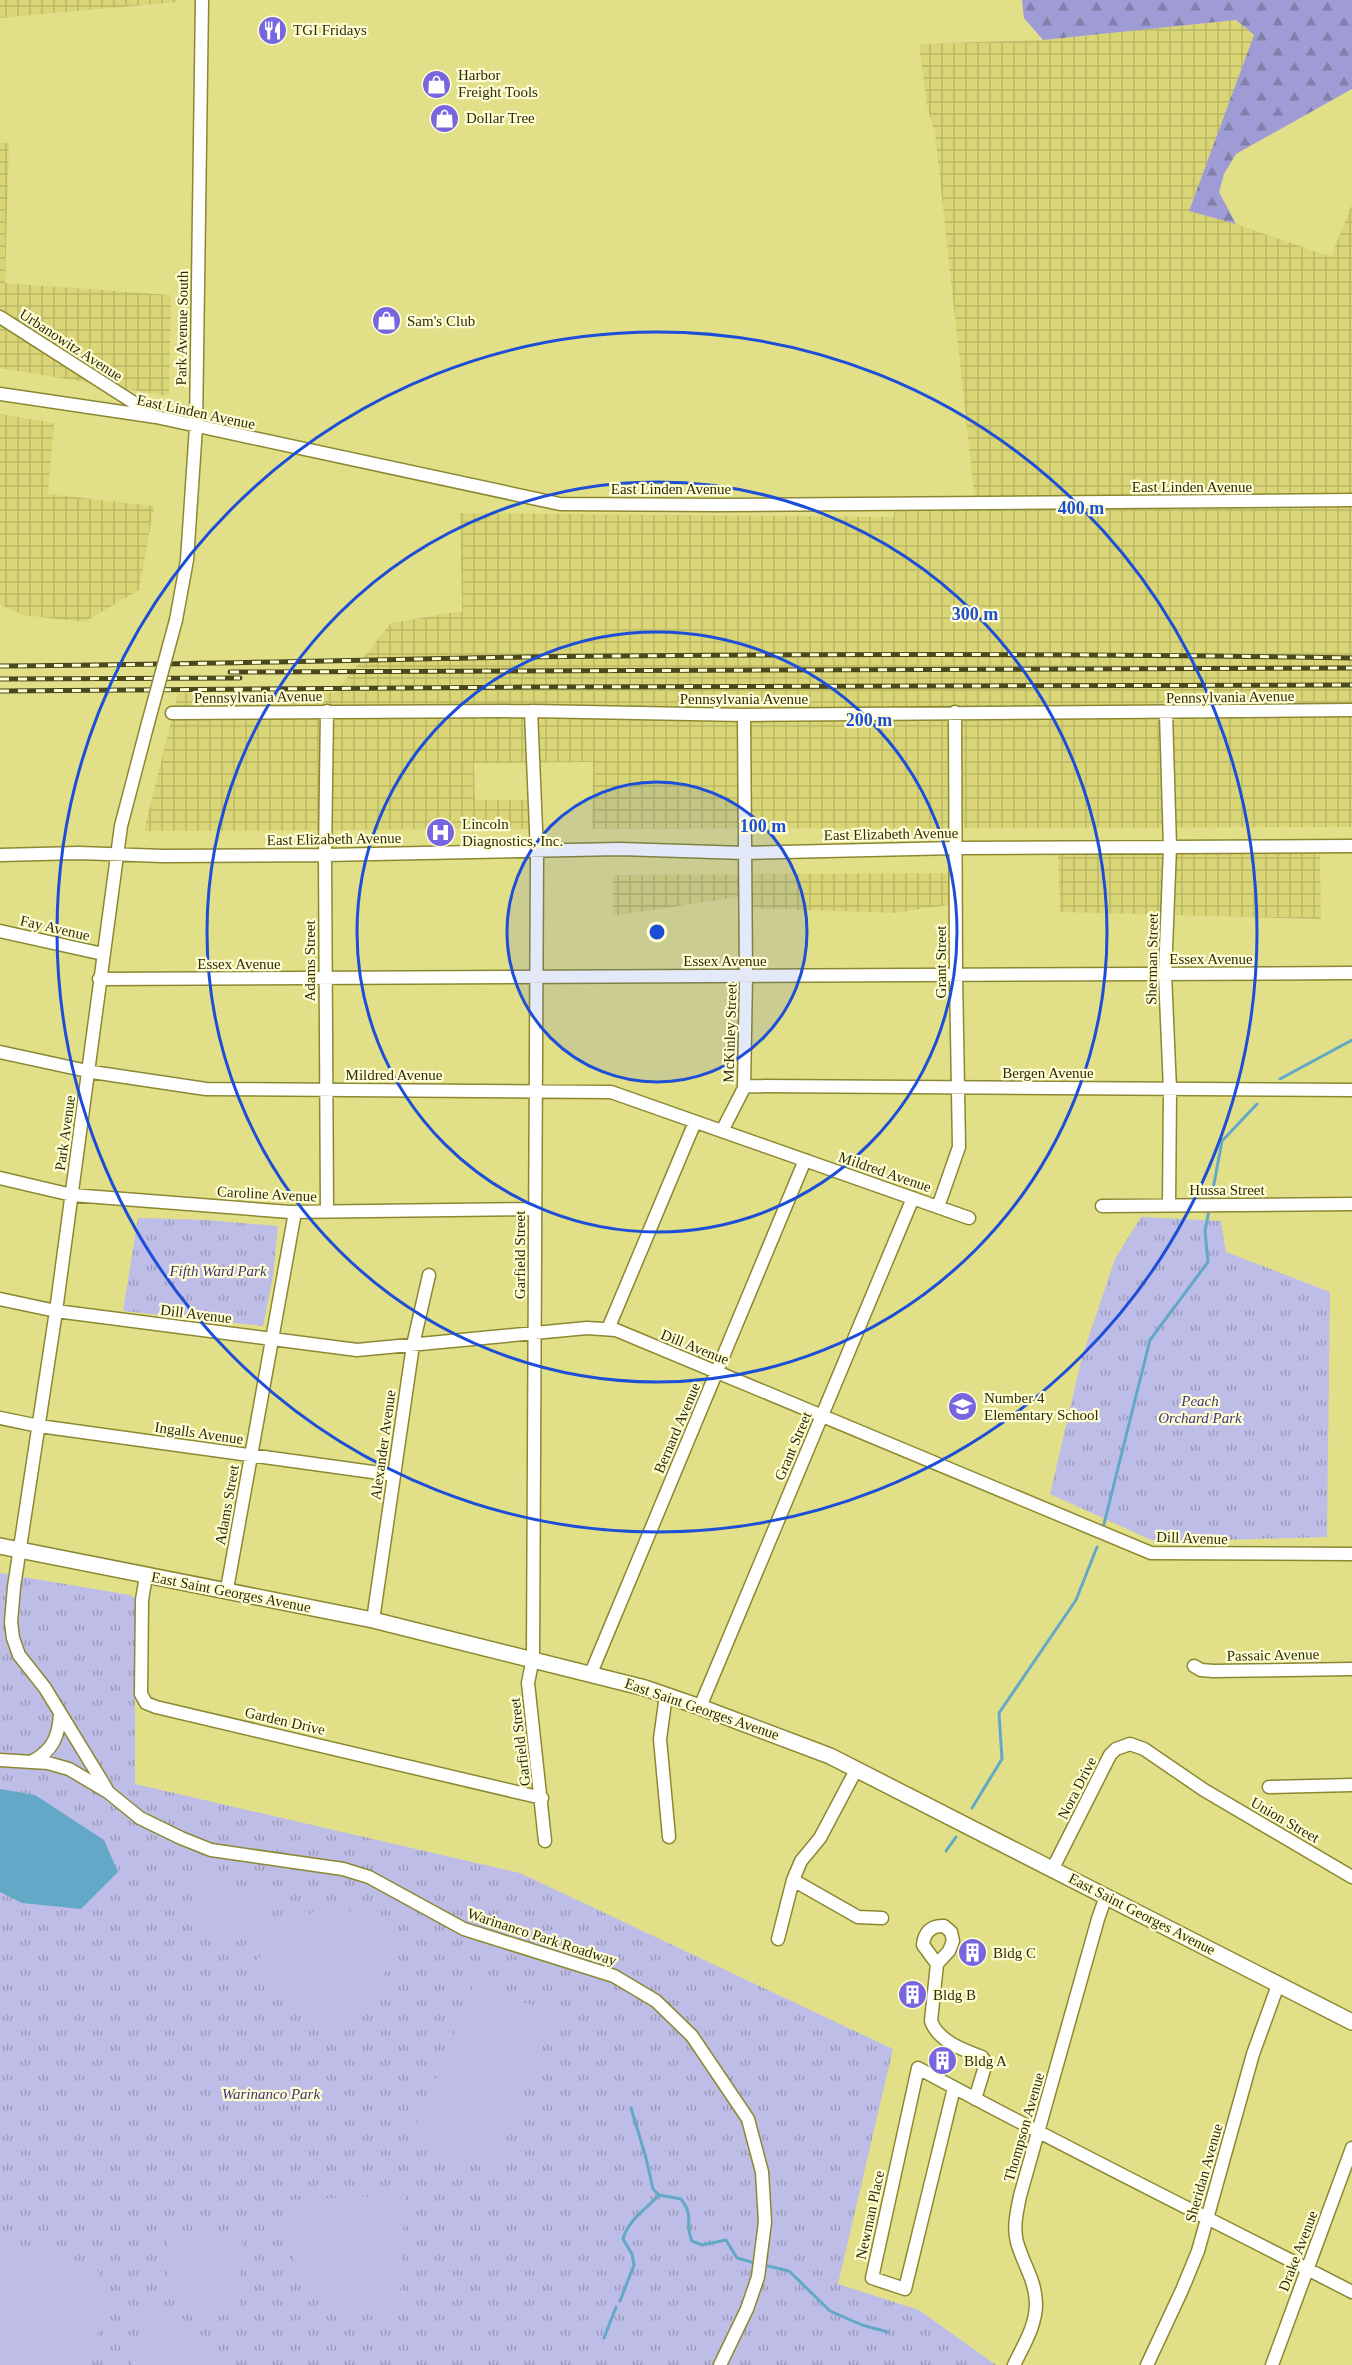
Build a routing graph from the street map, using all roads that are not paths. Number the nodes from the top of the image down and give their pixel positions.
1 (202, 0) edge
2 (0, 317) edge
3 (0, 394) edge
4 (156, 417) junction
5 (196, 427) junction
6 (1352, 500) edge
7 (1352, 710) edge
8 (327, 711) junction
9 (531, 711) junction
10 (955, 712) junction
11 (172, 713) dead end
12 (1166, 713) junction
13 (744, 715) junction
14 (148, 723) joint
15 (1352, 846) edge
16 (1170, 847) junction
17 (956, 848) junction
18 (537, 849) junction
19 (745, 853) junction
20 (0, 855) edge
21 (117, 855) junction
22 (324, 855) junction
23 (0, 931) edge
24 (103, 954) junction
25 (1352, 973) edge
26 (1165, 974) junction
27 (956, 975) junction
28 (746, 976) junction
29 (536, 977) junction
30 (325, 978) junction
31 (99, 979) junction
32 (0, 1052) edge
33 (89, 1071) junction
34 (744, 1086) junction
35 (958, 1088) junction
36 (1170, 1089) junction
37 (327, 1090) junction
38 (536, 1090) junction
39 (1352, 1090) edge
40 (695, 1122) junction
41 (722, 1131) junction
42 (805, 1160) junction
43 (0, 1178) edge
44 (72, 1195) junction
45 (913, 1198) junction
46 (1352, 1204) edge
47 (1169, 1205) junction
48 (1102, 1206) dead end
49 (938, 1207) junction
50 (535, 1209) junction
51 (295, 1212) junction
52 (327, 1212) junction
53 (969, 1218) dead end
54 (429, 1275) dead end
55 (0, 1299) edge
56 (56, 1311) junction
57 (608, 1329) junction
58 (534, 1333) junction
59 (272, 1339) junction
60 (412, 1345) junction
61 (717, 1372) junction
62 (822, 1415) junction
63 (0, 1418) edge
64 (39, 1426) junction
65 (251, 1455) junction
66 (394, 1475) junction
67 (0, 1546) edge
68 (20, 1550) junction
69 (1352, 1554) edge
70 (146, 1576) junction
71 (227, 1590) junction
72 (373, 1620) junction
73 (533, 1658) junction
74 (1194, 1666) dead end
75 (1352, 1670) edge
76 (591, 1673) junction
77 (666, 1695) junction
78 (700, 1707) junction
79 (60, 1713) junction
80 (0, 1760) edge
81 (31, 1762) junction
82 (856, 1770) junction
83 (1352, 1785) edge
84 (1269, 1787) dead end
85 (1204, 1790) joint
86 (108, 1792) junction
87 (542, 1798) junction
88 (669, 1837) dead end
89 (545, 1840) dead end
90 (1053, 1869) junction
91 (1352, 1877) edge
92 (793, 1880) junction
93 (1106, 1896) junction
94 (882, 1918) dead end
95 (778, 1939) dead end
96 (937, 1964) dead end
97 (1278, 1985) junction
98 (1352, 2022) edge
99 (954, 2088) junction
100 (975, 2099) junction
101 (1038, 2133) junction
102 (1352, 2148) edge
103 (1207, 2218) junction
104 (1307, 2268) junction
105 (1352, 2292) edge
106 (720, 2365) edge
107 (1014, 2365) edge
108 (1147, 2365) edge
109 (1272, 2365) edge

1 - 5 street, Park Avenue South
2 - 4 street, Urbanowitz Avenue
3 - 4 street, East Linden Avenue
4 - 5 street, East Linden Avenue
5 - 6 street, East Linden Avenue
5 - 14 street, Park Avenue South, bridge
7 - 12 street, Pennsylvania Avenue
8 - 9 street, Pennsylvania Avenue
8 - 11 street, Pennsylvania Avenue
8 - 22 street, Adams Street
9 - 13 street, Pennsylvania Avenue
9 - 18 street, Garfield Street
10 - 12 street, Pennsylvania Avenue
10 - 13 street, Pennsylvania Avenue
10 - 17 street, Grant Street
12 - 16 street, Sherman Street
13 - 19 street, McKinley Street
14 - 21 street, Park Avenue
15 - 16 street, East Elizabeth Avenue
16 - 17 street, East Elizabeth Avenue
16 - 26 street, Sherman Street
17 - 19 street, East Elizabeth Avenue
17 - 27 street, Grant Street
18 - 19 street, East Elizabeth Avenue
18 - 22 street, East Elizabeth Avenue
18 - 29 street, Garfield Street
19 - 28 street, McKinley Street
20 - 21 street, East Elizabeth Avenue
21 - 22 street, East Elizabeth Avenue
21 - 24 street, Park Avenue
22 - 30 street, Adams Street
23 - 24 street, Fay Avenue
24 - 31 street, Park Avenue
25 - 26 street, Essex Avenue
26 - 27 street, Essex Avenue
26 - 36 street, Sherman Street
27 - 28 street, Essex Avenue
27 - 35 street, Grant Street
28 - 29 street, Essex Avenue
28 - 34 street, McKinley Street
29 - 30 street, Essex Avenue
29 - 38 street, Garfield Street
30 - 31 street, Essex Avenue
30 - 37 street, Adams Street
31 - 33 street, Park Avenue
32 - 33 street, Mildred Avenue
33 - 37 street, Mildred Avenue
33 - 44 street, Park Avenue
34 - 35 street, Bergen Avenue
34 - 41 street, McKinley Street
35 - 36 street, Bergen Avenue
35 - 49 street, Grant Street
36 - 39 street, Bergen Avenue
36 - 47 street, Sherman Street
37 - 38 street, Mildred Avenue
37 - 52 street, Adams Street
38 - 40 street, Mildred Avenue
38 - 50 street, Garfield Street
40 - 41 street, Mildred Avenue
40 - 57 street
41 - 42 street, Mildred Avenue
42 - 45 street, Mildred Avenue
42 - 61 street, Bernard Avenue
43 - 44 street, Caroline Avenue
44 - 51 street, Caroline Avenue
44 - 56 street, Park Avenue
45 - 49 street, Mildred Avenue
45 - 62 street, Grant Street
46 - 47 street, Hussa Street
47 - 48 street, Hussa Street
49 - 53 street, Mildred Avenue
50 - 52 street, Caroline Avenue
50 - 58 street, Garfield Street
51 - 52 street, Caroline Avenue
51 - 59 street, Adams Street
54 - 60 street, Alexander Avenue
55 - 56 street, Dill Avenue
56 - 59 street, Dill Avenue
56 - 64 street, Park Avenue
57 - 58 street, Dill Avenue
57 - 61 street, Dill Avenue
58 - 60 street, Dill Avenue
58 - 73 street, Garfield Street
59 - 60 street, Dill Avenue
59 - 65 street, Adams Street
60 - 66 street, Alexander Avenue
61 - 62 street, Dill Avenue
61 - 76 street, Bernard Avenue
62 - 69 street, Dill Avenue
62 - 78 street, Grant Street
63 - 64 street, Ingalls Avenue
64 - 65 street, Ingalls Avenue
64 - 68 street, Park Avenue
65 - 66 street, Ingalls Avenue
65 - 71 street, Adams Street
66 - 72 street, Alexander Avenue
67 - 68 main road, East Saint Georges Avenue
68 - 70 main road, East Saint Georges Avenue
68 - 79 street, Warinanco Park Roadway
70 - 71 main road, East Saint Georges Avenue
70 - 87 street, Garden Drive
71 - 72 main road, East Saint Georges Avenue
72 - 73 main road, East Saint Georges Avenue
73 - 76 main road, East Saint Georges Avenue
73 - 87 street, Garfield Street
74 - 75 street, Passaic Avenue
76 - 77 main road, East Saint Georges Avenue
77 - 78 main road, East Saint Georges Avenue
77 - 88 street
78 - 82 main road, East Saint Georges Avenue
79 - 81 street
79 - 86 street, Warinanco Park Roadway
80 - 81 street, Warinanco Park Roadway
81 - 86 street, Warinanco Park Roadway
82 - 90 main road, East Saint Georges Avenue
82 - 92 street
83 - 84 street
85 - 90 street, Nora Drive
85 - 91 street, Union Street
86 - 106 street, Warinanco Park Roadway
87 - 89 street, Garfield Street
90 - 93 main road, East Saint Georges Avenue
92 - 94 street
92 - 95 street
93 - 97 main road, East Saint Georges Avenue
93 - 101 street, Thompson Avenue
96 - 100 street
97 - 98 main road, East Saint Georges Avenue
97 - 103 street, Sheridan Avenue
99 - 99 street, Newman Place
99 - 100 street, Newman Place
100 - 101 street, Newman Place
101 - 103 street, Newman Place
101 - 107 street, Thompson Avenue
102 - 104 street, Drake Avenue
103 - 104 street, Newman Place
103 - 108 street, Sheridan Avenue
104 - 105 street, Newman Place
104 - 109 street, Drake Avenue

